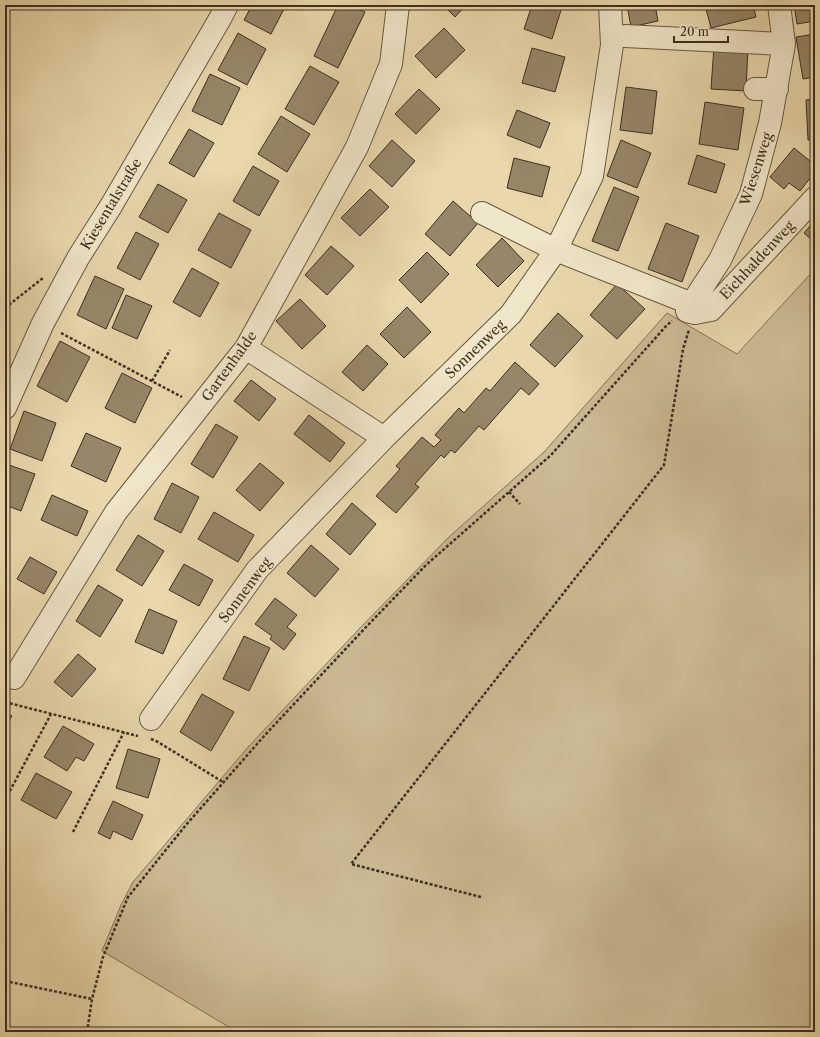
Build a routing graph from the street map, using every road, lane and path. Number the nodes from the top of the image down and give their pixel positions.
1 (227, 5) edge
2 (398, 5) edge
3 (610, 5) edge
4 (779, 5) edge
5 (625, 36) dead end
6 (784, 44) junction
7 (755, 89) dead end
8 (777, 89) junction
9 (815, 198) edge
10 (482, 213) dead end
11 (556, 250) junction
12 (48, 275) dead end
13 (5, 308) edge
14 (691, 309) junction
15 (43, 323) junction
16 (246, 348) junction
17 (683, 349) dead end
18 (170, 350) dead end
19 (152, 381) junction
20 (200, 407) junction
21 (5, 408) edge
22 (384, 438) junction
23 (509, 492) junction
24 (520, 504) dead end
25 (14, 678) dead end
26 (5, 702) edge
27 (51, 714) junction
28 (147, 731) junction
29 (124, 732) junction
30 (223, 782) junction
31 (5, 800) edge
32 (73, 832) dead end
33 (482, 897) dead end
34 (5, 981) edge
35 (92, 999) junction
36 (87, 1032) edge

1 - 15 street, Kiesentalstraße
2 - 16 street, Gartenhalde
3 - 11 street, Sonnenweg
4 - 6 street, Wiesenweg
5 - 6 street
6 - 8 street, Wiesenweg
7 - 8 street
8 - 14 street, Wiesenweg
9 - 14 street, Eichhaldenweg
10 - 11 street
11 - 14 street
11 - 22 street, Sonnenweg
12 - 13 path
14 - 23 path
15 - 19 path
15 - 21 street, Kiesentalstraße
16 - 20 street, Gartenhalde
16 - 22 street
17 - 33 path
18 - 19 path
19 - 20 path
20 - 25 street, Gartenhalde
22 - 28 street, Sonnenweg
23 - 24 path
23 - 30 path
26 - 27 path
27 - 29 path
27 - 31 path
28 - 29 path
28 - 30 path
29 - 32 path
30 - 35 path
34 - 35 path
35 - 36 path

